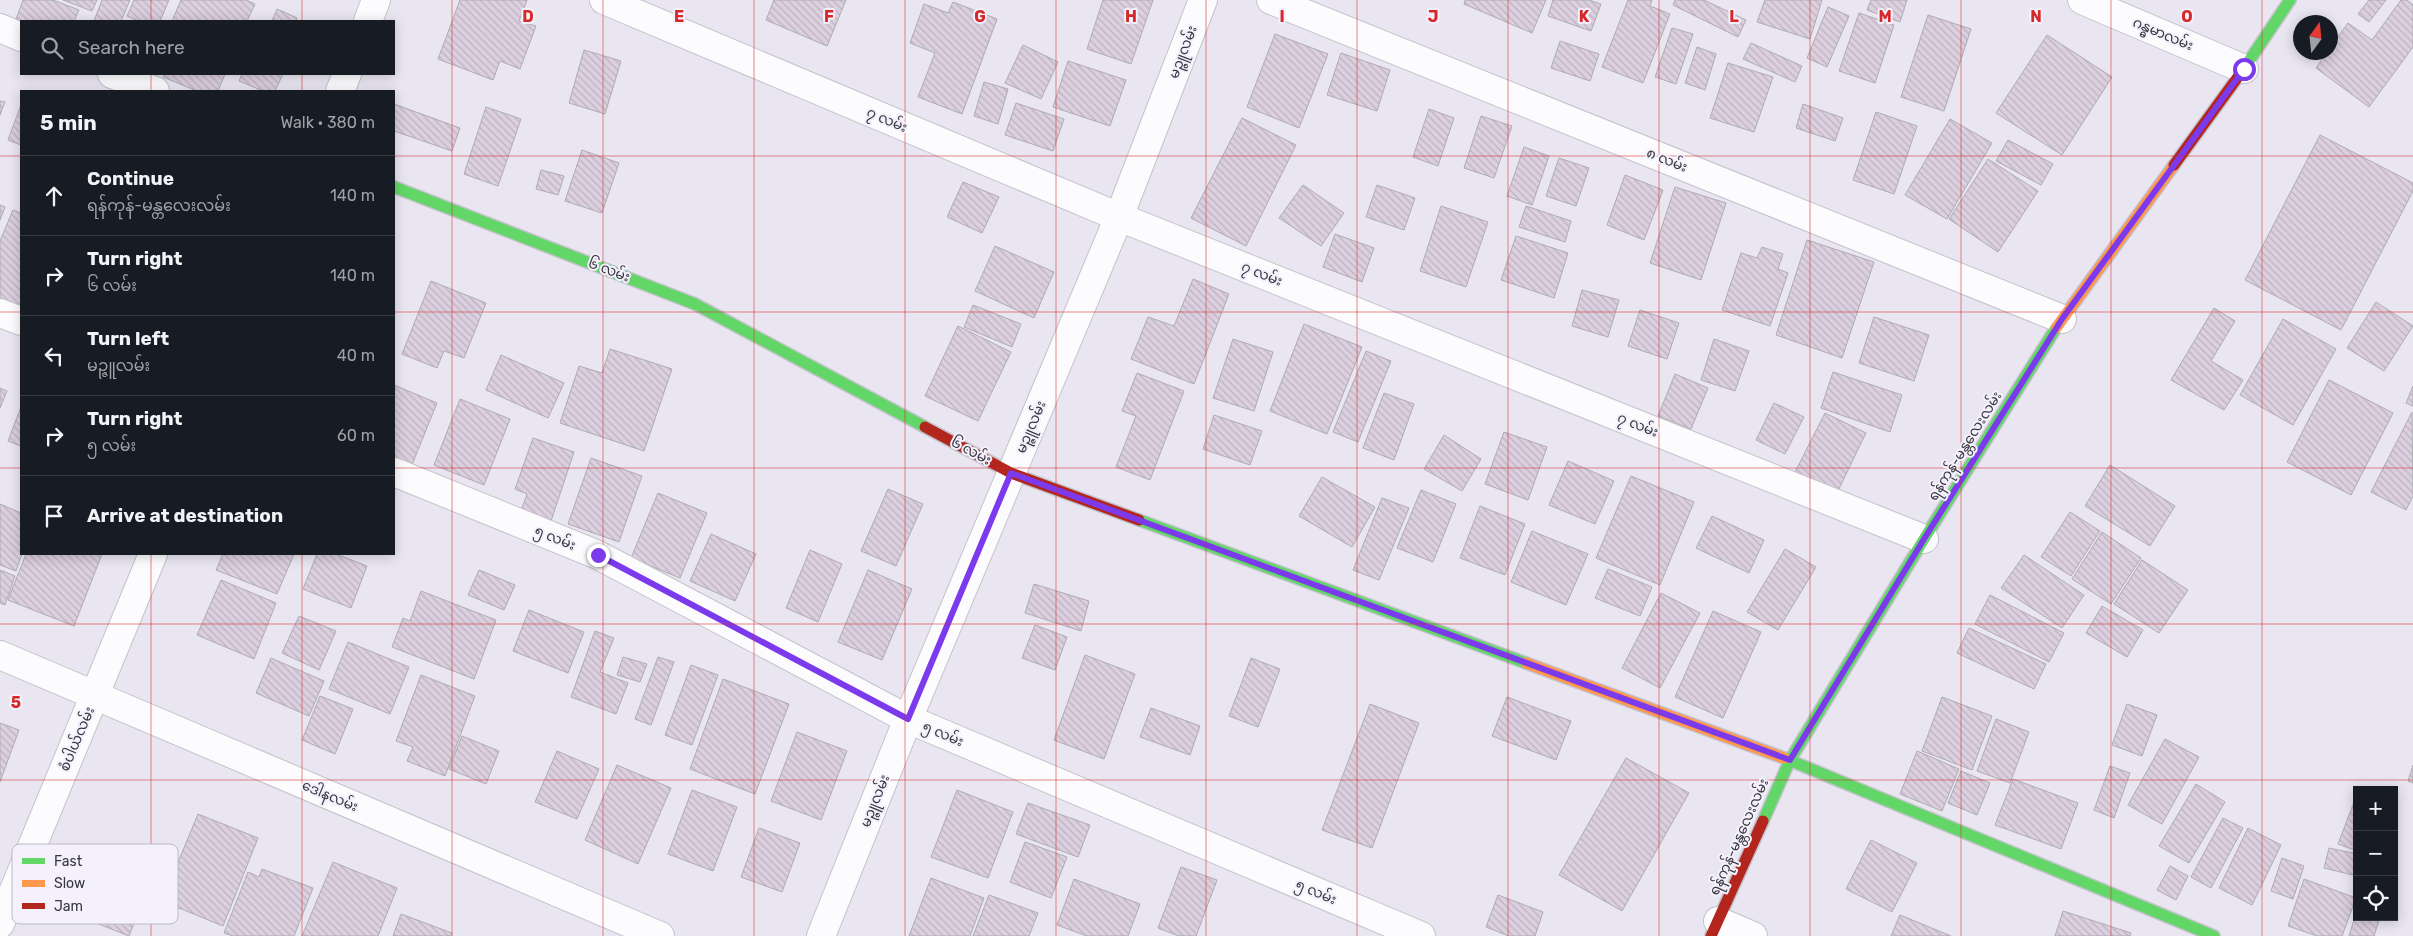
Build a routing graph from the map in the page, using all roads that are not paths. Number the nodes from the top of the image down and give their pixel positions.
1 (376, 0) edge
2 (604, 0) edge
3 (1203, 0) edge
4 (1272, 0) edge
5 (2082, 0) edge
6 (2290, 0) edge
7 (368, 20) edge
8 (0, 28) edge
9 (20, 37) edge
10 (2244, 69) junction
11 (115, 75) edge
12 (347, 75) edge
13 (152, 90) edge
14 (340, 90) edge
15 (395, 187) edge
16 (1119, 217) junction
17 (0, 313) edge
18 (2062, 319) junction
19 (20, 321) edge
20 (395, 472) edge
21 (1011, 473) junction
22 (1924, 539) junction
23 (153, 555) edge
24 (0, 655) edge
25 (96, 695) junction
26 (908, 719) junction
27 (1790, 760) junction
28 (34, 844) edge
29 (12, 895) edge
30 (0, 924) edge
31 (1715, 929) edge
32 (660, 936) edge
33 (821, 936) edge
34 (1421, 936) edge
35 (1753, 936) edge
36 (2214, 936) edge

1 - 7 street
2 - 16 street, ၇ လမ်း
3 - 16 street, မဉ္ဇူလမ်း
4 - 18 street, ၈ လမ်း
5 - 10 street, ဂန္ဓမာလမ်း
6 - 10 street, ရန်ကုန်-မန္တလေးလမ်း
8 - 9 street
10 - 18 street, ရန်ကုန်-မန္တလေးလမ်း
11 - 13 street
12 - 14 street
15 - 21 street, ၆ လမ်း
16 - 21 street, မဉ္ဇူလမ်း
16 - 22 street, ၇ လမ်း
17 - 19 street
18 - 22 street, ရန်ကုန်-မန္တလေးလမ်း
20 - 26 street, ၅ လမ်း
21 - 26 street, မဉ္ဇူလမ်း
21 - 27 street, ၆ လမ်း
22 - 27 street, ရန်ကုန်-မန္တလေးလမ်း
23 - 25 street, စံပါယ်လမ်း
24 - 25 street, ဒေါနလမ်း
25 - 28 street, စံပါယ်လမ်း
25 - 32 street, ဒေါနလမ်း
26 - 33 street, မဉ္ဇူလမ်း
26 - 34 street, ၅ လမ်း
27 - 31 street, ရန်ကုန်-မန္တလေးလမ်း
27 - 36 street, ၆ လမ်း
29 - 30 street, စံပါယ်လမ်း
31 - 35 street

